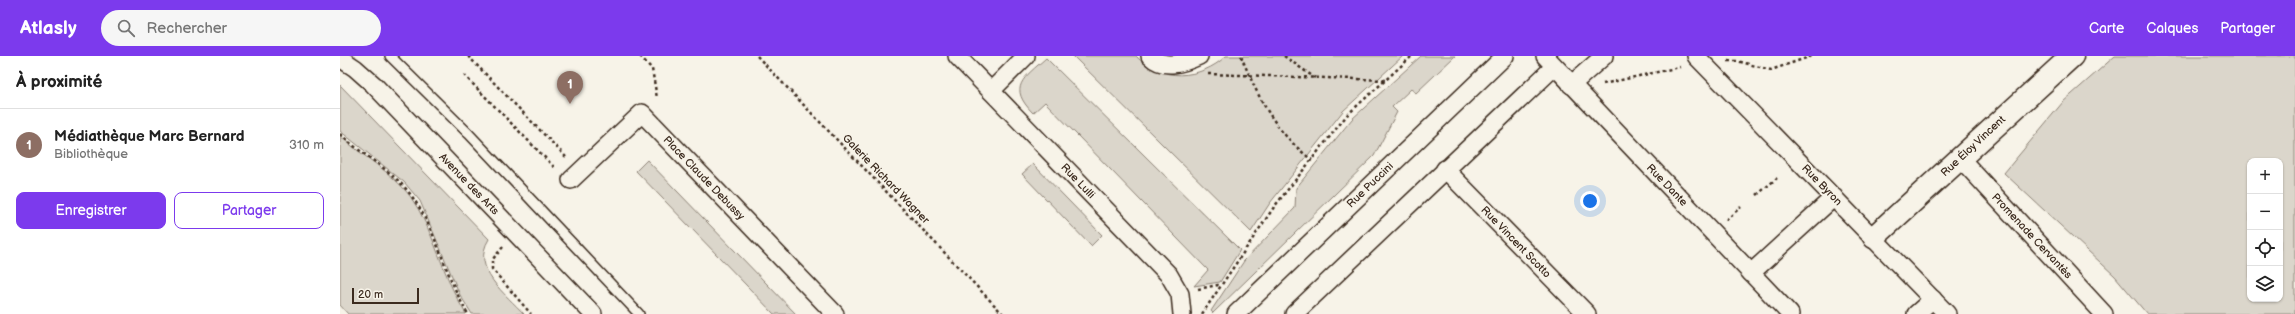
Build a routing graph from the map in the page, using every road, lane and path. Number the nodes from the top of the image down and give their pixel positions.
1 (390, 56) edge
2 (468, 56) edge
3 (640, 56) edge
4 (757, 56) edge
5 (957, 56) edge
6 (1026, 56) edge
7 (1150, 56) edge
8 (1199, 56) edge
9 (1241, 56) edge
10 (1284, 56) edge
11 (1412, 56) edge
12 (1505, 56) edge
13 (1604, 56) edge
14 (1812, 56) edge
15 (2072, 56) edge
16 (340, 58) edge
17 (1698, 58) edge
18 (1549, 61) edge
19 (1183, 63) junction
20 (464, 75) dead end
21 (1250, 76) junction
22 (1315, 78) junction
23 (1386, 80) junction
24 (1575, 82) junction
25 (991, 91) junction
26 (642, 112) junction
27 (340, 134) edge
28 (1960, 158) junction
29 (1312, 160) junction
30 (1445, 169) junction
31 (1777, 178) dead end
32 (571, 180) junction
33 (1757, 194) dead end
34 (1834, 197) junction
35 (1741, 207) dead end
36 (1721, 224) dead end
37 (1874, 237) junction
38 (1246, 240) dead end
39 (1250, 244) junction
40 (503, 247) dead end
41 (1751, 273) junction
42 (1933, 299) junction
43 (468, 314) edge
44 (531, 314) edge
45 (594, 314) edge
46 (639, 314) edge
47 (835, 314) edge
48 (1003, 314) edge
49 (1182, 314) edge
50 (1202, 314) edge
51 (1236, 314) edge
52 (1294, 314) edge
53 (1587, 314) edge
54 (1790, 314) edge
55 (1916, 314) edge
56 (1948, 314) edge
57 (2104, 314) edge

1 - 46 lane
2 - 32 path
3 - 26 path
4 - 48 path, Galerie Richard Wagner
5 - 25 street, Rue Lulli
6 - 25 street
7 - 19 street
8 - 19 street
9 - 21 path
10 - 22 path
11 - 23 path
12 - 51 street, Rue Puccini
13 - 24 street
14 - 17 path
15 - 28 street, Rue Éloy Vincent
16 - 45 street, Avenue des Arts
17 - 24 path
17 - 34 street, Rue Byron
18 - 24 street, Rue Dante
18 - 30 street
19 - 21 path
20 - 32 path
21 - 22 path
21 - 29 path
22 - 23 path
23 - 29 path
24 - 41 street, Rue Dante
25 - 49 street, Rue Lulli
26 - 32 street
26 - 47 street, Place Claude Debussy
27 - 43 path
28 - 37 street, Rue Éloy Vincent
28 - 57 street, Promenade Cervantès
29 - 39 path
30 - 52 street
30 - 53 street, Rue Vincent Scotto
31 - 33 path
34 - 37 street, Rue Byron
34 - 41 street
35 - 36 path
37 - 42 street, Rue Byron
38 - 39 path
39 - 50 path
40 - 44 path
41 - 54 street, Rue Dante
42 - 55 street
42 - 56 street, Rue Byron

